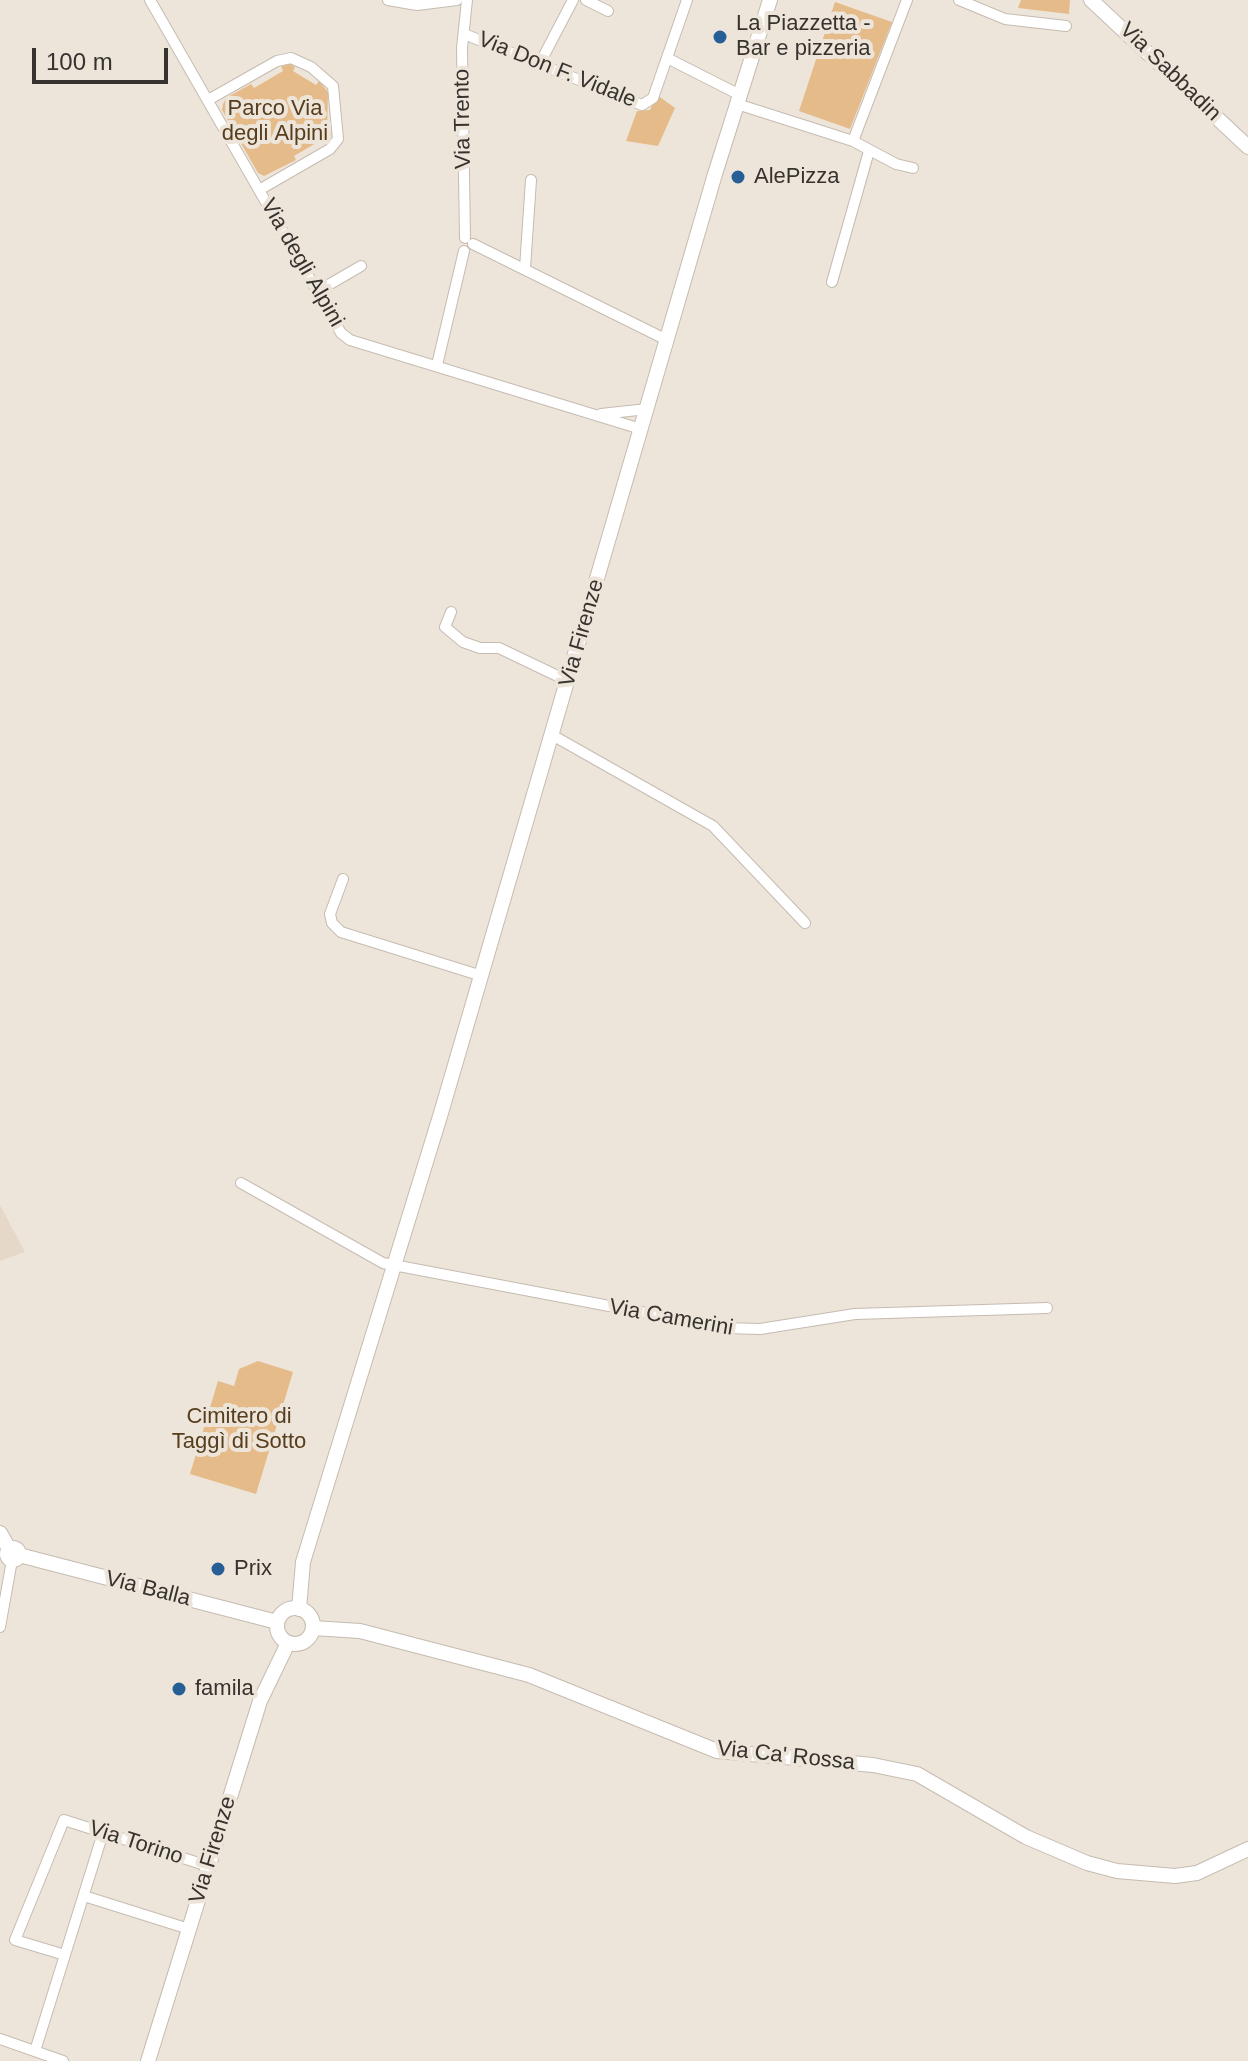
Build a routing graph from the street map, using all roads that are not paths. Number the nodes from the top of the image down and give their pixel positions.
1 (150, 0) edge
2 (388, 0) edge
3 (457, 0) edge
4 (467, 0) edge
5 (573, 0) edge
6 (586, 0) edge
7 (687, 0) edge
8 (770, 0) edge
9 (907, 0) edge
10 (959, 0) edge
11 (1091, 0) edge
12 (608, 11) dead end
13 (1066, 26) dead end
14 (464, 34) junction
15 (667, 58) junction
16 (540, 63) junction
17 (208, 100) junction
18 (738, 100) junction
19 (853, 141) junction
20 (1248, 147) edge
21 (869, 151) junction
22 (913, 168) dead end
23 (531, 180) dead end
24 (259, 190) junction
25 (467, 245) junction
26 (361, 266) dead end
27 (525, 268) junction
28 (832, 282) dead end
29 (318, 291) junction
30 (667, 340) junction
31 (437, 365) junction
32 (647, 409) junction
33 (601, 414) junction
34 (641, 429) junction
35 (451, 612) dead end
36 (568, 681) junction
37 (552, 735) junction
38 (343, 879) dead end
39 (805, 923) dead end
40 (482, 976) junction
41 (241, 1183) dead end
42 (394, 1265) junction
43 (1047, 1308) dead end
44 (0, 1533) edge
45 (14, 1555) junction
46 (299, 1609) junction
47 (277, 1622) junction
48 (0, 1627) edge
49 (313, 1628) junction
50 (288, 1643) junction
51 (103, 1833) junction
52 (1248, 1849) edge
53 (208, 1866) junction
54 (84, 1896) junction
55 (189, 1929) junction
56 (65, 1955) junction
57 (0, 2039) edge
58 (35, 2051) junction
59 (63, 2061) edge
60 (148, 2061) edge

1 - 17 street, Via degli Alpini
2 - 3 street
4 - 14 street, Via Trento
5 - 16 street
6 - 12 street
7 - 15 street, Via Don F. Vidale
8 - 18 main road, Via Firenze
9 - 19 street
10 - 13 street
11 - 20 main road, Via Sabbadin
14 - 16 street, Via Don F. Vidale
14 - 25 street, Via Trento
15 - 16 street, Via Don F. Vidale
15 - 18 street
17 - 24 street, Via degli Alpini
17 - 24 street
18 - 19 street
18 - 30 main road, Via Firenze
19 - 21 street
21 - 22 street
21 - 28 street
23 - 27 street
24 - 29 street, Via degli Alpini
25 - 27 street
25 - 31 street, Via Trento
26 - 29 street
27 - 30 street
29 - 31 street, Via degli Alpini
30 - 32 main road, Via Firenze
31 - 33 street, Via degli Alpini
32 - 33 street, Via degli Alpini
32 - 34 main road, Via Firenze
33 - 34 street, Via degli Alpini
34 - 36 main road, Via Firenze
35 - 36 street
36 - 37 main road, Via Firenze
37 - 39 street
37 - 40 main road, Via Firenze
38 - 40 street
40 - 42 main road, Via Firenze
41 - 42 street
42 - 43 street, Via Camerini
42 - 46 main road, Via Firenze
44 - 45 main road
45 - 47 main road, Via Balla
45 - 48 street
46 - 47 main road
46 - 49 main road
47 - 50 main road
49 - 50 main road
49 - 52 main road, Via Ca' Rossa
50 - 53 main road, Via Firenze
51 - 53 street, Via Torino
51 - 54 street
51 - 56 street, Via Torino
53 - 55 main road, Via Firenze
54 - 55 street
54 - 56 street
55 - 60 main road, Via Firenze
56 - 58 street
57 - 58 street
58 - 59 street

